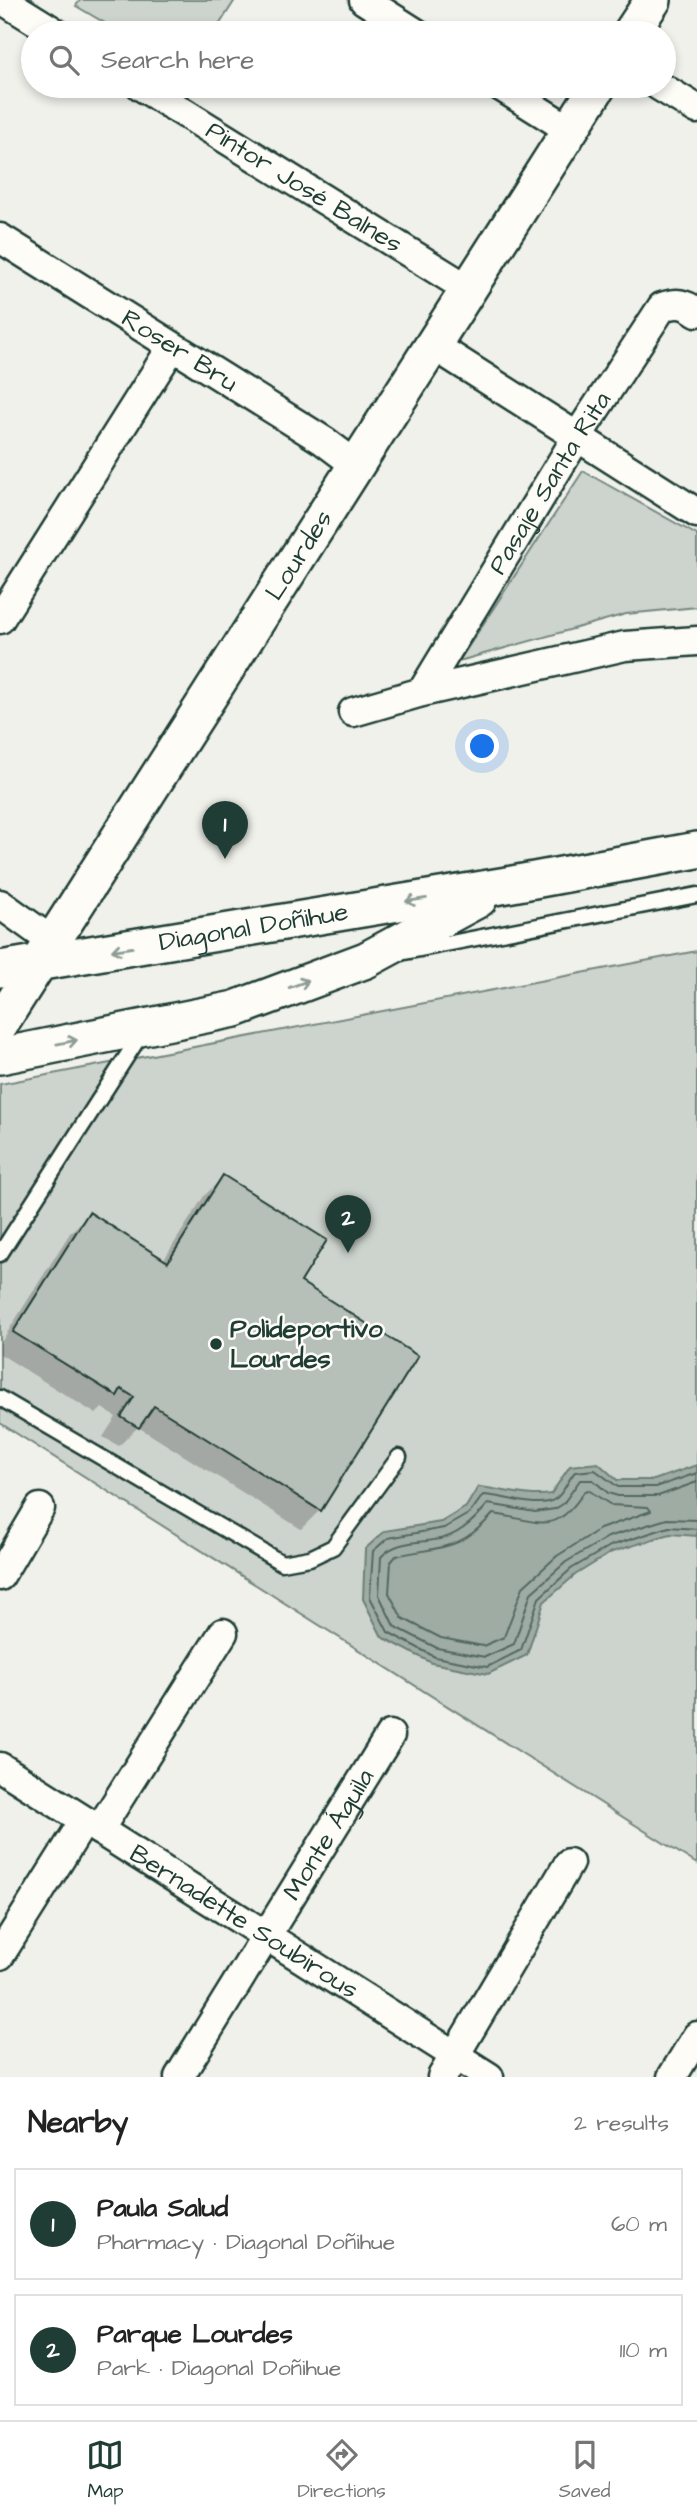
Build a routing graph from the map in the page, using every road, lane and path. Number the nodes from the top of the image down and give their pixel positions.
1 (3, 0) edge
2 (364, 0) edge
3 (653, 0) edge
4 (37, 21) edge
5 (397, 21) edge
6 (639, 21) edge
7 (676, 96) edge
8 (160, 98) edge
9 (519, 98) edge
10 (590, 98) edge
11 (697, 109) edge
12 (570, 130) junction
13 (1, 242) edge
14 (468, 289) junction
15 (697, 312) edge
16 (433, 345) junction
17 (172, 347) junction
18 (578, 437) junction
19 (356, 465) junction
20 (697, 513) edge
21 (0, 619) edge
22 (697, 641) edge
23 (422, 692) junction
24 (353, 712) dead end
25 (697, 850) edge
26 (507, 885) junction
27 (697, 895) edge
28 (0, 904) edge
29 (46, 952) junction
30 (366, 960) junction
31 (0, 969) edge
32 (0, 1024) edge
33 (146, 1027) junction
34 (0, 1056) edge
35 (0, 1254) edge
36 (0, 1398) edge
37 (399, 1457) dead end
38 (40, 1508) dead end
39 (0, 1576) edge
40 (223, 1633) dead end
41 (390, 1735) dead end
42 (0, 1767) edge
43 (92, 1825) junction
44 (569, 1863) dead end
45 (267, 1937) junction
46 (0, 1955) edge
47 (697, 2036) edge
48 (449, 2066) edge
49 (179, 2077) edge
50 (489, 2077) edge
51 (672, 2077) edge

1 - 4 street
2 - 5 street
3 - 6 street
7 - 11 street
8 - 14 street, Pintor José Balnes
9 - 12 street
10 - 12 street, Lourdes
12 - 14 street, Lourdes
13 - 17 street, Roser Bru
14 - 16 street, Lourdes
15 - 18 street, Pasaje Santa Rita
16 - 18 street
16 - 19 street, Lourdes
17 - 19 street, Roser Bru
17 - 21 street
18 - 20 street
18 - 23 street, Pasaje Santa Rita
19 - 29 street, Lourdes
22 - 23 street
23 - 24 street
25 - 26 street, Diagonal Doñihue
26 -> 29 street, Diagonal Doñihue
26 - 30 street, Diagonal Doñihue
27 - 30 lane, Diagonal Doñihue
28 - 29 street
29 - 31 street, Diagonal Doñihue
29 - 32 street, Lourdes
33 -> 30 street, Diagonal Doñihue
34 -> 33 street, Diagonal Doñihue
33 - 35 lane
36 - 37 lane
38 - 39 street
40 - 43 street
41 - 45 street, Monte Águila
42 - 43 street, Bernadette Soubirous
43 - 45 street, Bernadette Soubirous
43 - 46 street
44 - 48 street
45 - 48 street, Bernadette Soubirous
45 - 49 street, Monte Águila
47 - 51 street
48 - 50 street, Bernadette Soubirous

